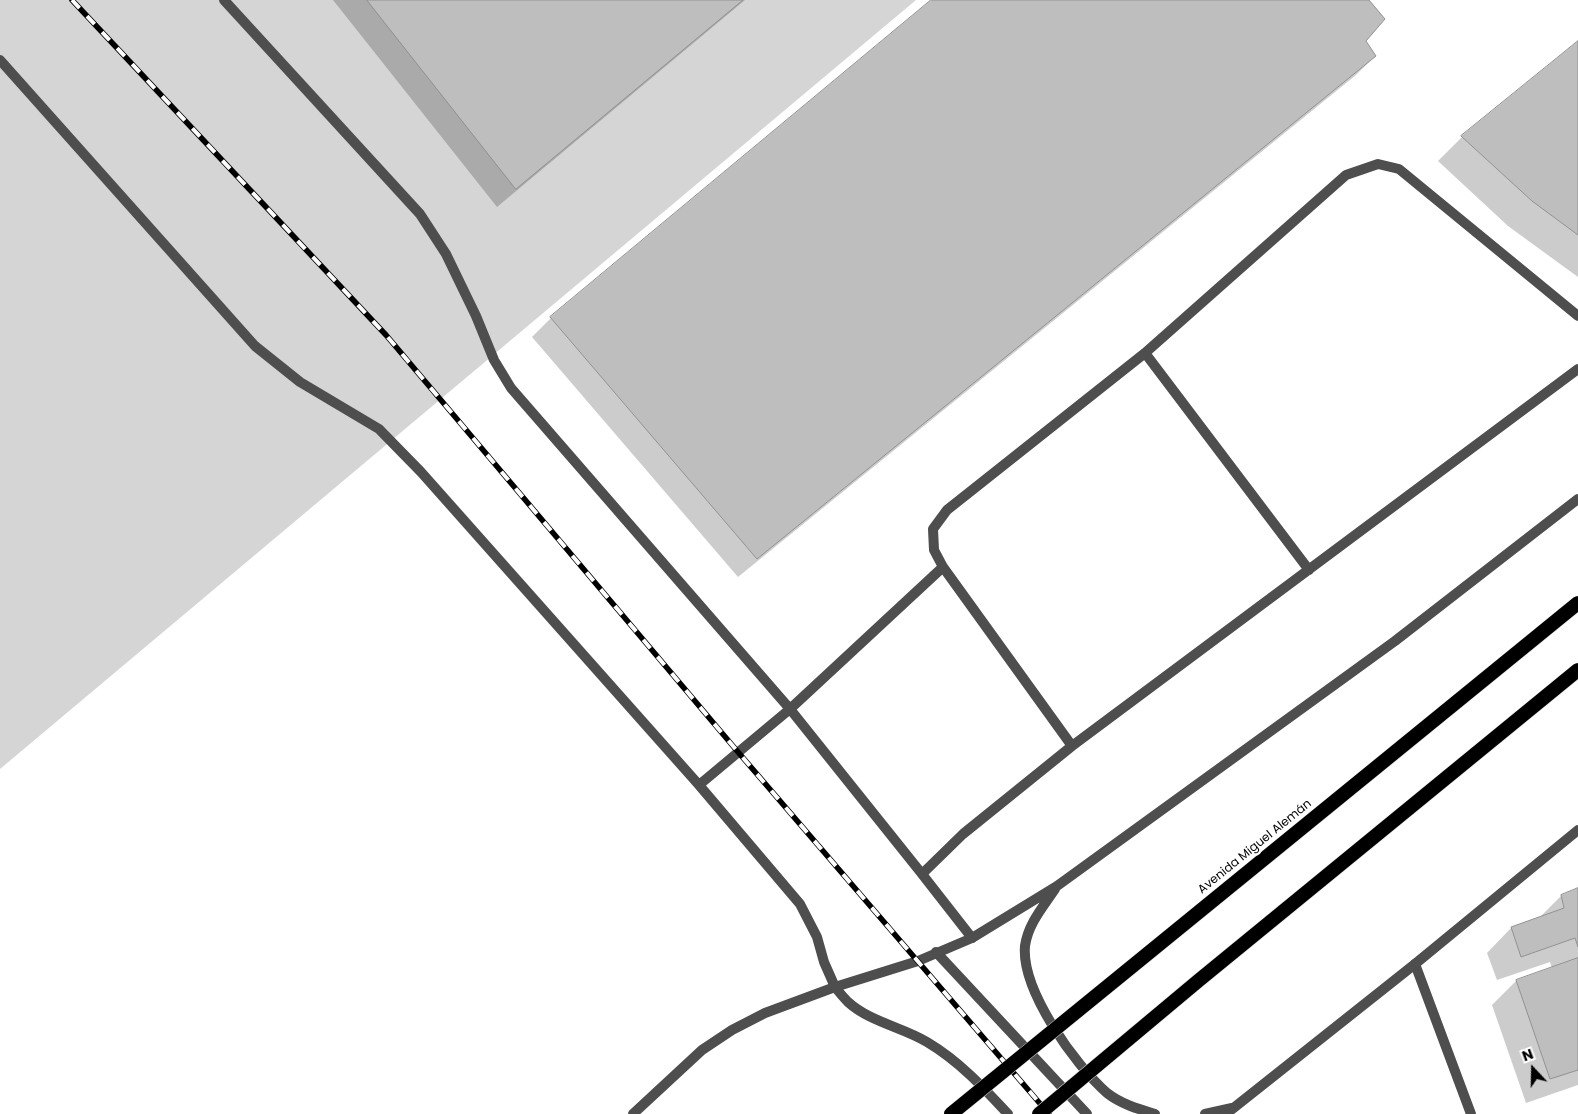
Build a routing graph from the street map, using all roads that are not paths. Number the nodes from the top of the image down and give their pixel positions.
1 (224, 0) edge
2 (0, 60) edge
3 (1578, 316) edge
4 (1145, 353) junction
5 (1578, 369) edge
6 (1578, 499) edge
7 (943, 566) junction
8 (1309, 570) junction
9 (1578, 603) edge
10 (1578, 670) edge
11 (790, 709) junction
12 (1072, 746) junction
13 (699, 785) junction
14 (1578, 830) edge
15 (922, 874) junction
16 (1057, 886) junction
17 (972, 938) junction
18 (936, 952) junction
19 (1416, 964) junction
20 (835, 987) junction
21 (1236, 1107) junction
22 (633, 1114) edge
23 (951, 1114) edge
24 (1008, 1114) edge
25 (1039, 1114) edge
26 (1087, 1114) edge
27 (1155, 1114) edge
28 (1205, 1114) edge
29 (1226, 1114) edge
30 (1471, 1114) edge

1 - 11 street
2 - 13 street
3 - 4 street
4 - 7 street
4 - 8 street
5 - 8 street
6 - 16 street
7 - 11 street
7 - 12 street
8 - 12 street
9 - 23 highway, Avenida Miguel Alemán, bridge
10 - 25 highway, bridge
11 - 13 street
11 - 15 street
12 - 15 street
13 - 20 street
14 - 19 street
15 - 17 street
16 - 17 street
16 - 27 street
17 - 18 street
18 - 20 street
18 - 26 street
19 - 21 street
19 - 30 street
20 - 22 street
20 - 24 street
21 - 28 street
21 - 29 street

